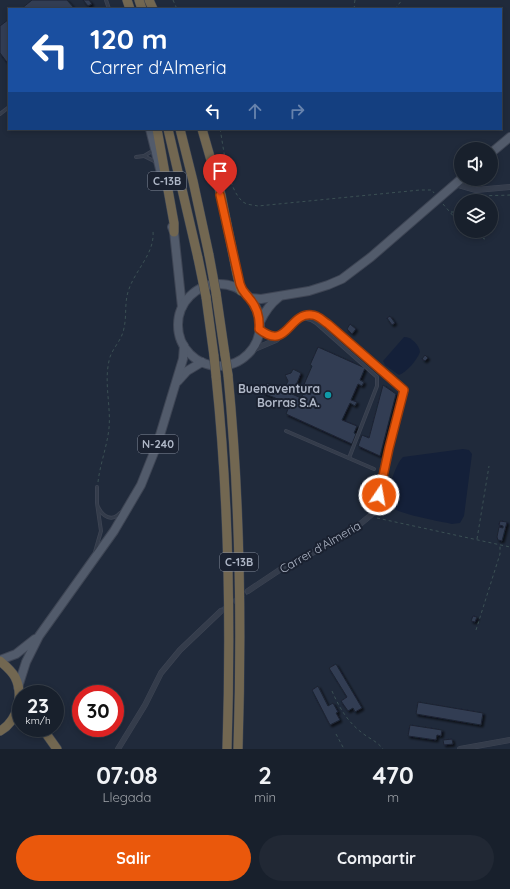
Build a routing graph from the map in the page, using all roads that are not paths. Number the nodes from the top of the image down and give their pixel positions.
1 (8, 108) edge
2 (0, 114) edge
3 (150, 130) edge
4 (157, 130) edge
5 (168, 130) edge
6 (180, 130) edge
7 (202, 130) edge
8 (510, 137) edge
9 (498, 147) edge
10 (155, 149) junction
11 (144, 156) junction
12 (136, 157) dead end
13 (159, 165) junction
14 (454, 186) edge
15 (467, 186) edge
16 (510, 187) edge
17 (174, 232) junction
18 (241, 290) junction
19 (280, 296) junction
20 (250, 298) junction
21 (182, 307) junction
22 (301, 318) junction
23 (260, 326) junction
24 (280, 336) junction
25 (184, 346) junction
26 (250, 350) junction
27 (202, 362) junction
28 (176, 384) junction
29 (286, 431) dead end
30 (349, 458) junction
31 (374, 469) dead end
32 (97, 487) road end
33 (133, 502) junction
34 (97, 503) junction
35 (94, 560) junction
36 (248, 591) tunnel mouth
37 (221, 611) tunnel mouth
38 (39, 636) junction
39 (0, 660) edge
40 (18, 685) edge
41 (22, 685) edge
42 (12, 720) edge
43 (0, 731) edge
44 (48, 737) edge
45 (510, 740) edge
46 (57, 749) edge
47 (118, 749) edge
48 (227, 749) edge
49 (238, 749) edge
50 (460, 749) edge

1 - 2 lane
3 - 10 main road
4 - 17 highway, C-13B
5 - 48 highway, C-13B, bridge
6 - 49 highway, C-13B, bridge
7 - 18 highway
8 - 9 main road
10 - 11 lane
10 - 13 main road
11 - 12 lane
11 - 13 lane
13 - 17 main road
14 - 19 main road
15 - 16 street
17 - 21 main road
18 - 20 main road, N-240
18 - 21 main road, N-240
19 - 20 main road
19 - 23 main road
20 - 23 main road, N-240
21 - 25 main road, N-240
22 - 24 street
22 - 30 lane
22 - 36 street, Carrer d'Almeria
23 - 24 street
23 - 26 main road
24 - 26 street
25 - 27 main road, N-240
25 - 28 main road, N-240
26 - 27 main road
27 - 28 main road, N-240
28 - 33 main road, N-240
29 - 30 lane
30 - 31 lane
32 - 34 lane
33 - 34 lane
33 - 35 main road, N-240
34 - 35 lane
35 - 38 main road, N-240
37 - 47 street
38 - 39 main road, N-240
38 - 41 main road, N-240
39 - 40 highway, N-240
42 - 43 highway, N-240
44 - 46 highway
45 - 50 street

